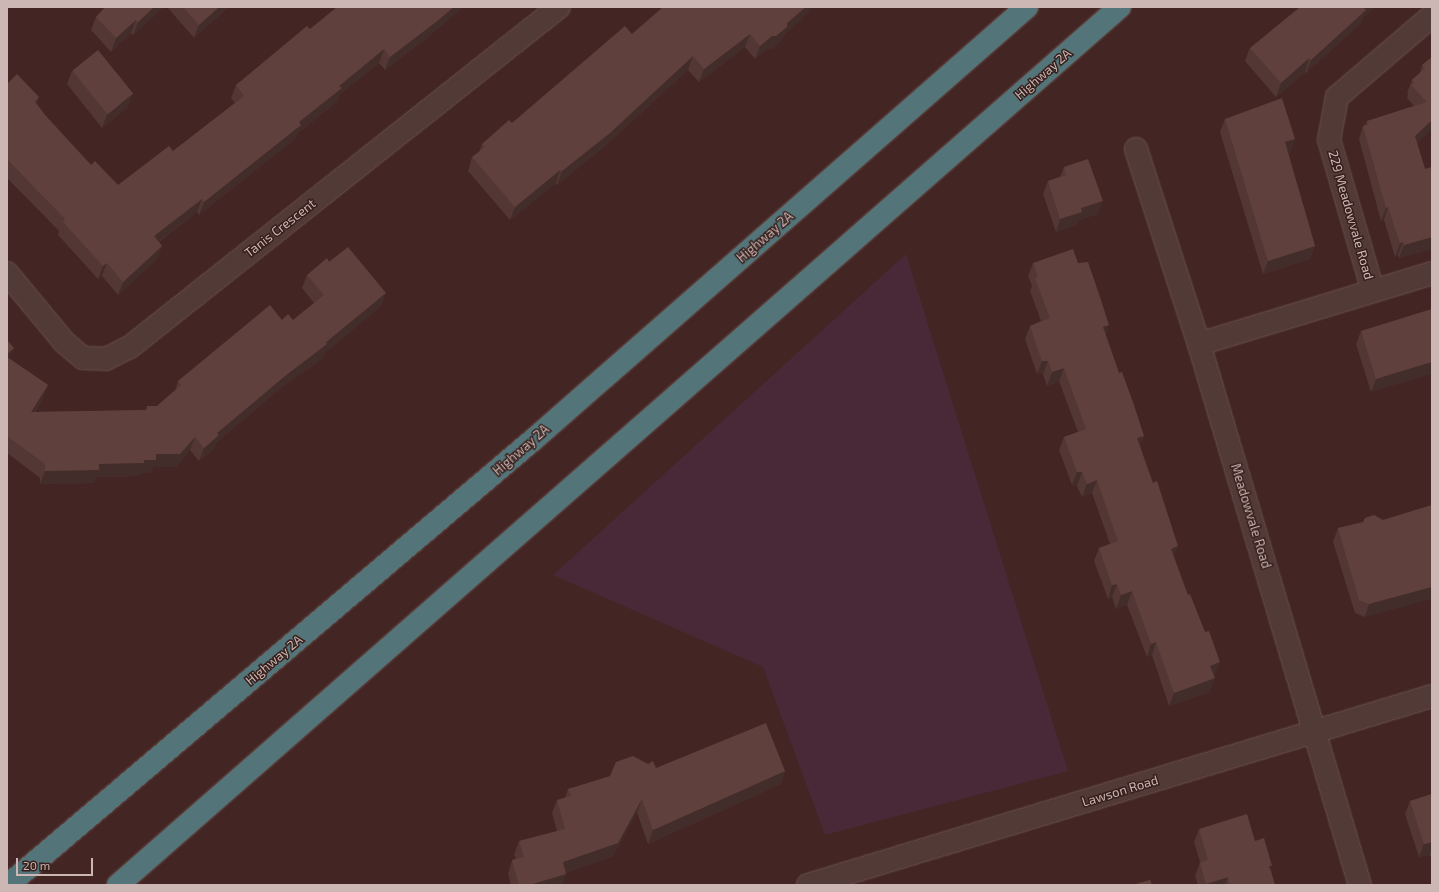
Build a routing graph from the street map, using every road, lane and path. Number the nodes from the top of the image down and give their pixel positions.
1 (559, 7) edge
2 (1027, 7) edge
3 (1120, 7) edge
4 (1432, 16) edge
5 (1136, 150) dead end
6 (7, 273) edge
7 (1432, 273) edge
8 (1373, 291) junction
9 (1199, 344) junction
10 (1432, 696) edge
11 (1316, 732) junction
12 (8, 885) edge
13 (118, 885) edge
14 (808, 885) edge
15 (1360, 885) edge

1 - 6 street, Tanis Crescent
2 - 12 highway, Highway 2A
3 - 13 highway, Highway 2A
4 - 8 street, 229 Meadowvale Road
5 - 9 street, Meadowvale Road
7 - 8 street, 229 Meadowvale Road
8 - 9 street, 229 Meadowvale Road
9 - 11 street, Meadowvale Road
10 - 11 street, Lawson Road
11 - 14 street, Lawson Road
11 - 15 street, Meadowvale Road

